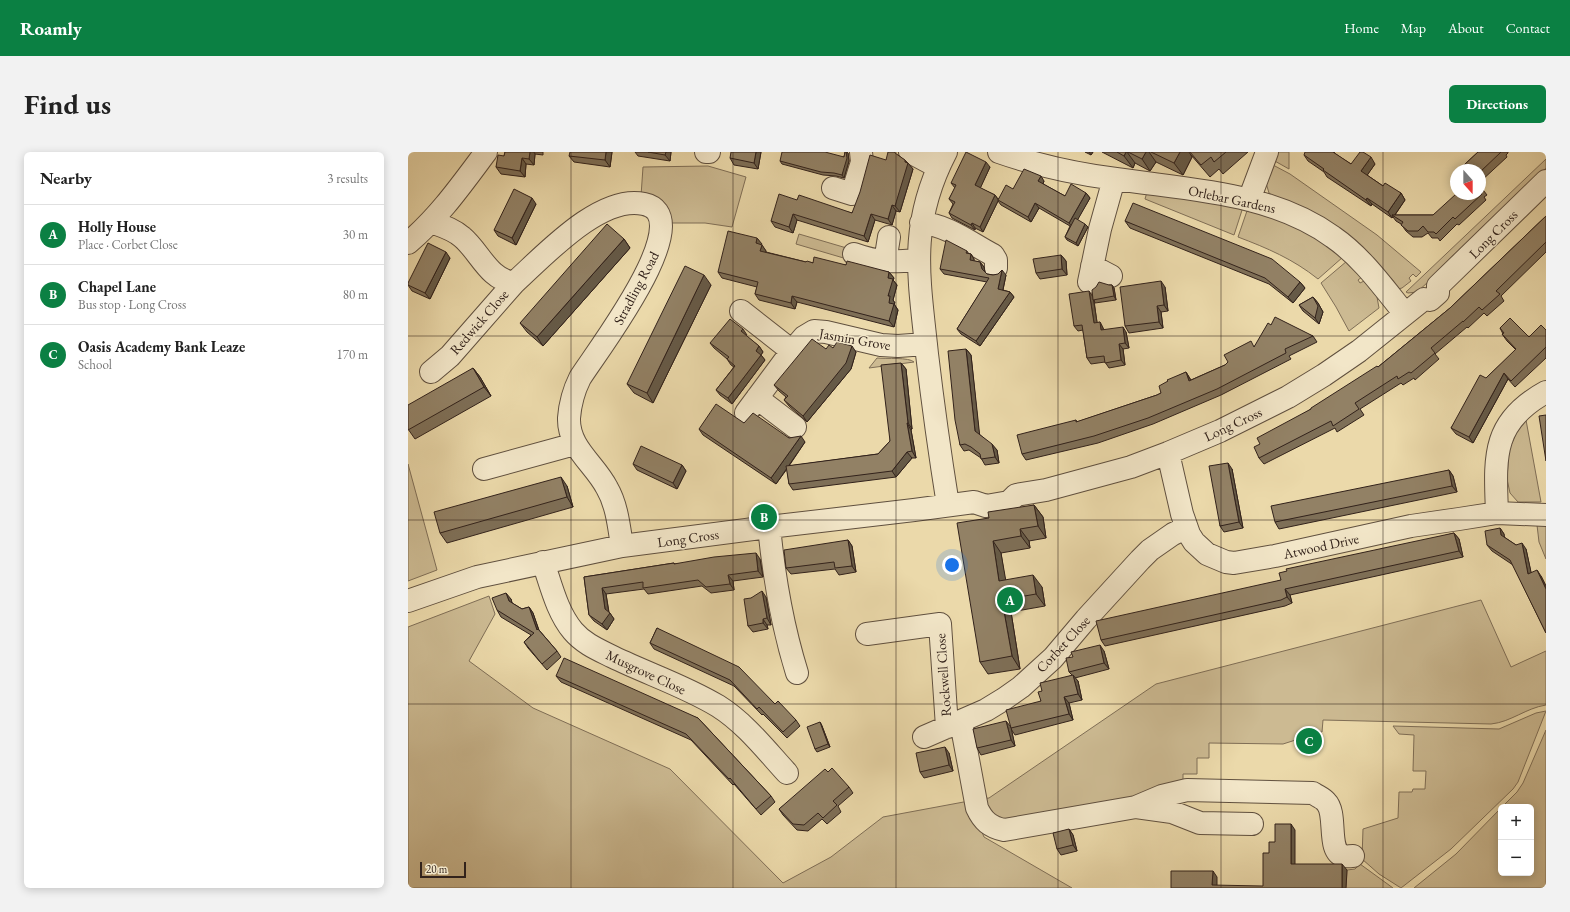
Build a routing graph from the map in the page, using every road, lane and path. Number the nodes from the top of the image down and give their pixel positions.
1 (486, 152) edge
2 (861, 152) edge
3 (910, 152) edge
4 (999, 152) edge
5 (1267, 152) edge
6 (942, 159) edge
7 (1114, 179) junction
8 (1546, 181) edge
9 (833, 188) dead end
10 (1248, 200) junction
11 (431, 222) junction
12 (921, 222) junction
13 (889, 237) dead end
14 (408, 243) edge
15 (854, 254) dead end
16 (918, 260) junction
17 (884, 262) junction
18 (996, 268) dead end
19 (1111, 276) dead end
20 (514, 283) junction
21 (742, 312) dead end
22 (1404, 314) junction
23 (926, 344) junction
24 (792, 351) junction
25 (436, 360) dead end
26 (1546, 392) edge
27 (795, 427) dead end
28 (574, 444) junction
29 (1168, 453) junction
30 (491, 471) dead end
31 (948, 505) junction
32 (1497, 513) junction
33 (1546, 515) edge
34 (769, 527) junction
35 (1186, 528) junction
36 (622, 546) junction
37 (543, 562) junction
38 (408, 601) edge
39 (867, 634) dead end
40 (798, 673) dead end
41 (954, 724) junction
42 (924, 737) dead end
43 (784, 761) dead end
44 (1136, 807) junction
45 (1252, 824) dead end
46 (1353, 856) dead end

1 - 11 street
2 - 9 street
3 - 6 street
4 - 7 street, Orlebar Gardens
5 - 10 street
6 - 12 street
7 - 10 street, Orlebar Gardens
7 - 19 street
8 - 22 street, Long Cross
10 - 22 street, Orlebar Gardens
11 - 14 street
11 - 20 street
12 - 16 street
12 - 18 street
13 - 17 street
15 - 17 street
16 - 17 street
16 - 23 street
20 - 25 street, Redwick Close
20 - 28 street, Stradling Road
21 - 24 street
22 - 29 street, Long Cross
23 - 24 street, Jasmin Grove
23 - 31 street
24 - 27 street, Jasmin Grove
26 - 32 street
28 - 30 street
28 - 36 street, Stradling Road
29 - 31 street, Long Cross
29 - 35 street, Atwood Drive
31 - 34 street, Long Cross
32 - 33 street, Atwood Drive
32 - 35 street, Atwood Drive
34 - 36 street, Long Cross
34 - 40 street
35 - 41 street, Corbet Close
36 - 37 street, Long Cross
37 - 38 street, Long Cross
37 - 43 street, Musgrove Close
39 - 41 street, Rockwell Close
41 - 42 street, Corbet Close
41 - 44 street
44 - 45 street
44 - 46 street

